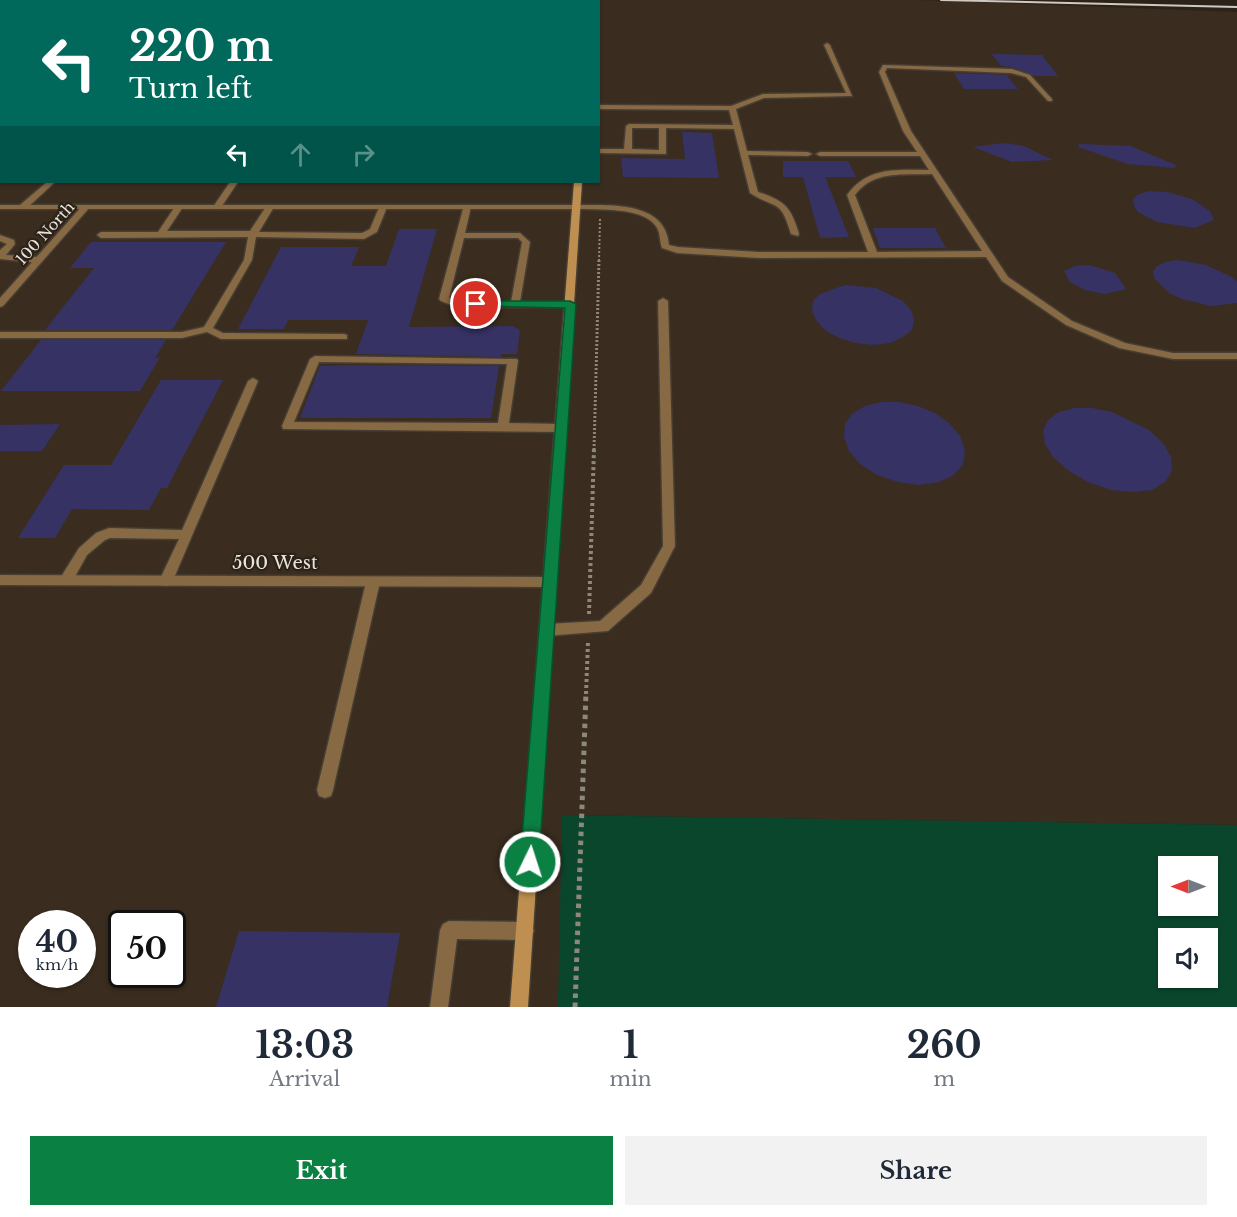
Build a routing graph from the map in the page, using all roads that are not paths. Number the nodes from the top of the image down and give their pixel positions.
1 (827, 45) dead end
2 (1050, 100) dead end
3 (600, 107) edge
4 (732, 108) junction
5 (662, 127) junction
6 (737, 127) junction
7 (600, 151) edge
8 (628, 151) junction
9 (743, 153) junction
10 (808, 154) dead end
11 (820, 154) dead end
12 (923, 154) junction
13 (934, 172) junction
14 (50, 183) edge
15 (233, 183) edge
16 (578, 183) edge
17 (0, 207) edge
18 (23, 207) junction
19 (86, 207) junction
20 (179, 207) junction
21 (217, 207) junction
22 (270, 207) junction
23 (383, 207) junction
24 (467, 207) junction
25 (577, 207) junction
26 (161, 234) junction
27 (253, 234) junction
28 (795, 234) dead end
29 (101, 235) dead end
30 (460, 235) junction
31 (0, 238) edge
32 (873, 254) junction
33 (987, 254) junction
34 (39, 260) junction
35 (663, 301) dead end
36 (0, 304) edge
37 (515, 304) junction
38 (570, 304) junction
39 (208, 329) junction
40 (0, 335) edge
41 (344, 337) dead end
42 (1237, 356) edge
43 (253, 381) dead end
44 (503, 427) junction
45 (562, 428) junction
46 (186, 536) junction
47 (0, 580) edge
48 (66, 580) junction
49 (166, 581) junction
50 (373, 582) junction
51 (550, 582) junction
52 (547, 630) junction
53 (325, 790) dead end
54 (525, 931) junction
55 (439, 1007) edge
56 (519, 1007) edge

1 - 4 street
2 - 12 street
3 - 4 street
4 - 6 street
5 - 6 street
5 - 8 street
5 - 8 street
6 - 9 street
7 - 8 street
9 - 10 street
9 - 28 street
11 - 12 street
12 - 13 street
13 - 32 street
13 - 33 street
14 - 18 street
15 - 21 street
16 - 25 main road
17 - 18 street
18 - 19 street
19 - 20 street
19 - 34 street, 100 North
20 - 21 street
20 - 26 street
21 - 22 street
22 - 23 street
22 - 27 street
23 - 24 street
23 - 27 street
24 - 25 street
24 - 30 street
25 - 32 street
25 - 38 main road
26 - 27 street
26 - 29 street
27 - 39 street
30 - 37 street
30 - 37 street
31 - 34 street
32 - 33 street
33 - 42 street
34 - 36 street, 100 North
35 - 52 street
37 - 38 street
38 - 45 main road
39 - 40 street
39 - 41 street
43 - 46 street
44 - 44 street
44 - 45 street
45 - 51 main road
46 - 48 street
46 - 49 street
47 - 48 street, 500 West
48 - 49 street, 500 West
49 - 50 street, 500 West
50 - 51 street, 500 West
50 - 53 street
51 - 52 main road
52 - 54 main road
54 - 55 street
54 - 56 main road

